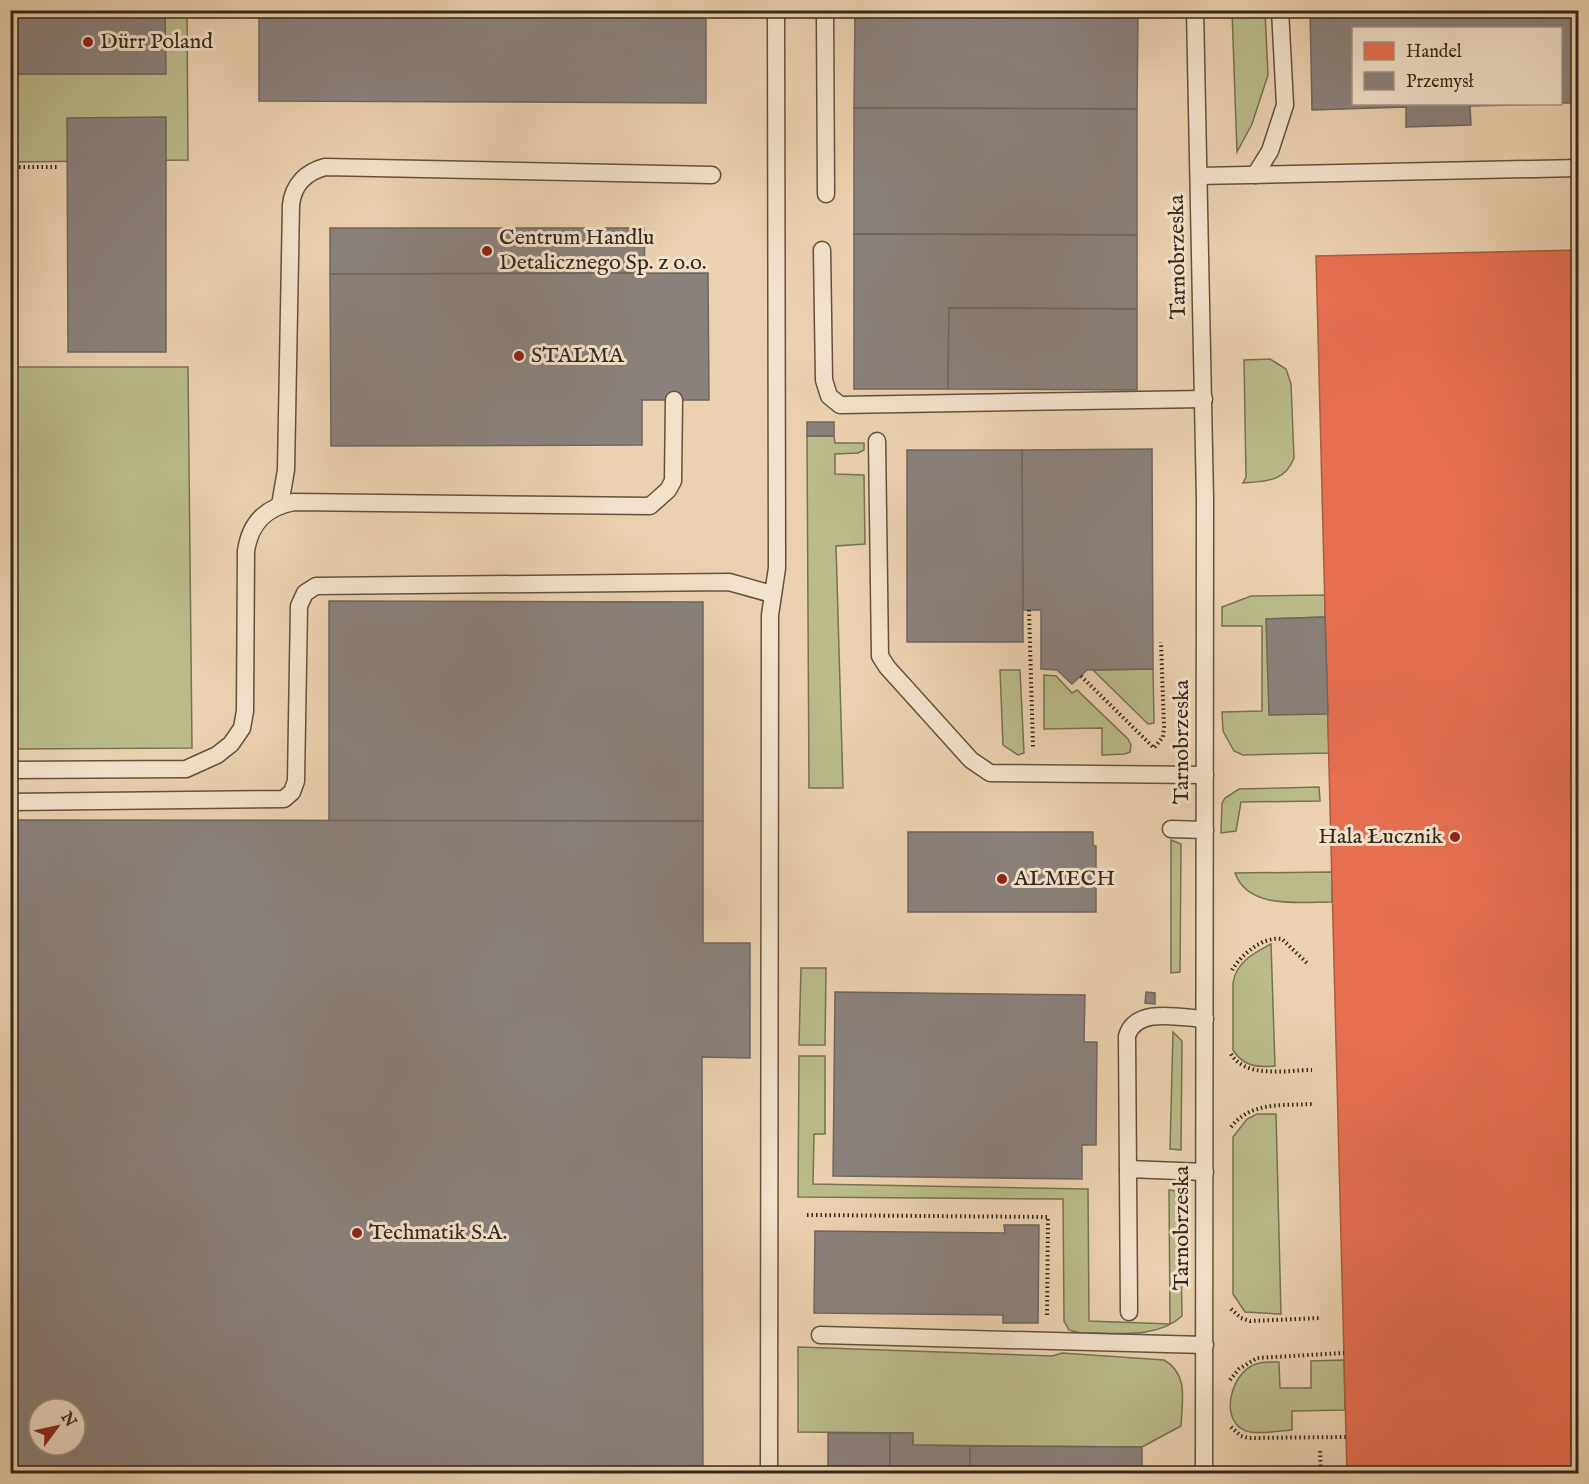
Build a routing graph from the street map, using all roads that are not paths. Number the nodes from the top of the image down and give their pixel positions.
1 (776, 10) edge
2 (825, 10) edge
3 (1195, 10) edge
4 (1281, 10) edge
5 (1578, 168) edge
6 (712, 175) dead end
7 (1255, 175) junction
8 (1199, 176) junction
9 (826, 194) dead end
10 (822, 250) dead end
11 (1204, 399) junction
12 (674, 400) dead end
13 (877, 441) dead end
14 (280, 505) junction
15 (772, 594) junction
16 (10, 770) edge
17 (1205, 775) junction
18 (10, 802) edge
19 (1171, 829) dead end
20 (1205, 830) junction
21 (1205, 1019) junction
22 (1128, 1169) junction
23 (1204, 1172) junction
24 (1129, 1312) dead end
25 (820, 1335) dead end
26 (1205, 1345) junction
27 (769, 1473) edge
28 (1204, 1473) edge

1 - 15 lane
2 - 9 lane
3 - 8 lane, Tarnobrzeska
4 - 7 lane
5 - 7 lane
6 - 14 lane
7 - 8 lane
8 - 11 lane, Tarnobrzeska
10 - 11 lane
11 - 17 lane, Tarnobrzeska
12 - 14 lane
13 - 17 lane
14 - 16 lane
15 - 18 lane
15 - 27 lane
17 - 20 lane, Tarnobrzeska
19 - 20 lane
20 - 21 lane, Tarnobrzeska
21 - 22 lane
21 - 23 lane, Tarnobrzeska
22 - 23 lane
22 - 24 lane
23 - 26 lane, Tarnobrzeska
25 - 26 lane
26 - 28 lane, Tarnobrzeska

